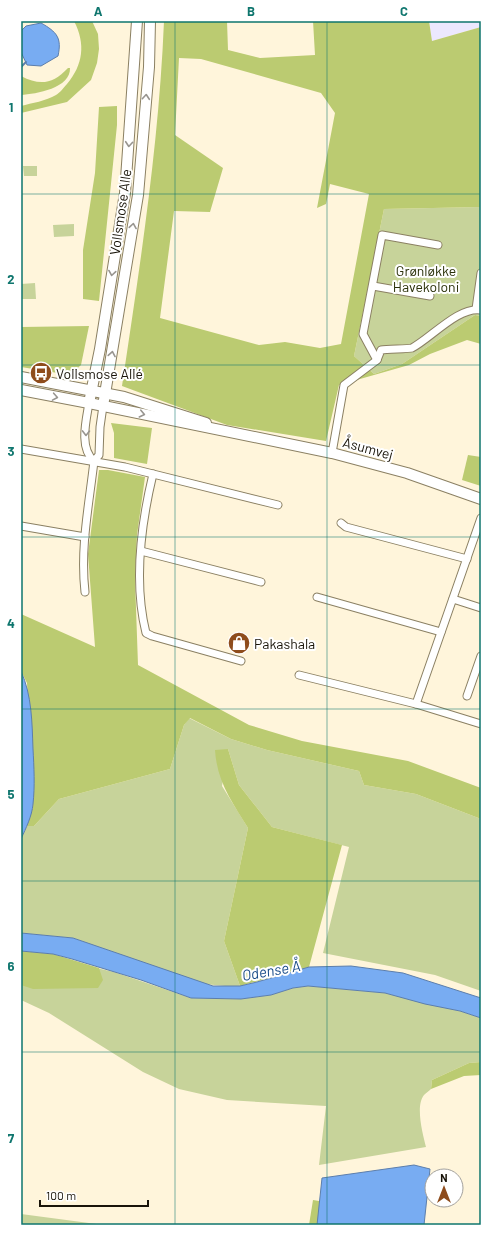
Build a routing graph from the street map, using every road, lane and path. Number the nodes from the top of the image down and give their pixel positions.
1 (137, 21) edge
2 (150, 21) edge
3 (438, 245) dead end
4 (481, 273) edge
5 (373, 286) junction
6 (430, 296) dead end
7 (478, 309) edge
8 (377, 360) junction
9 (21, 377) edge
10 (21, 390) edge
11 (92, 390) junction
12 (106, 393) junction
13 (89, 403) junction
14 (103, 406) junction
15 (244, 435) junction
16 (21, 449) edge
17 (332, 453) junction
18 (94, 461) junction
19 (153, 474) junction
20 (481, 499) edge
21 (278, 505) dead end
22 (481, 518) edge
23 (341, 523) dead end
24 (21, 526) edge
25 (85, 537) junction
26 (141, 551) junction
27 (467, 559) junction
28 (261, 582) dead end
29 (85, 592) dead end
30 (317, 597) dead end
31 (453, 599) junction
32 (481, 608) edge
33 (441, 632) junction
34 (481, 656) edge
35 (241, 661) dead end
36 (299, 675) dead end
37 (467, 696) dead end
38 (416, 704) junction
39 (481, 724) edge

1 -> 11 street, Vollsmose Alle
12 -> 2 street, Vollsmose Alle
3 - 5 street
4 - 7 street
5 - 6 street
5 - 8 street
7 - 8 street
8 - 17 street
9 - 11 street, Åsumvej
10 -> 13 street, Åsumvej
11 - 12 street, Åsumvej
11 - 13 street, Vollsmose Alle
12 - 14 street, Vollsmose Alle
12 - 15 street, Åsumvej
13 - 14 street, Åsumvej
13 -> 18 street
14 -> 15 street, Åsumvej
14 - 18 street
15 - 17 street, Åsumvej
16 - 18 street
17 - 20 street, Åsumvej
18 - 19 street
18 - 25 street
19 - 21 street
19 - 26 street
22 - 27 street
23 - 27 street
24 - 25 street
25 - 29 street
26 - 28 street
26 - 35 street
27 - 31 street
30 - 33 street
31 - 32 street
31 - 33 street
33 - 38 street
34 - 37 street
36 - 38 street
38 - 39 street

